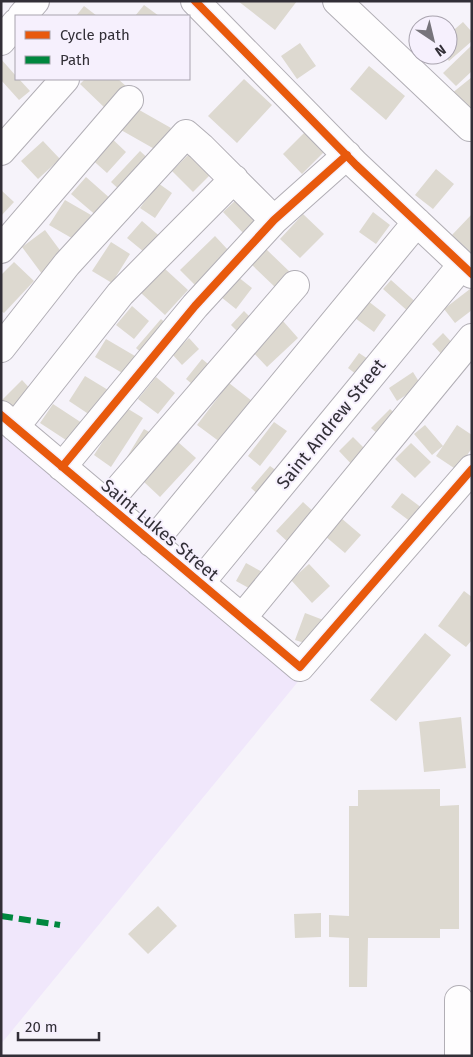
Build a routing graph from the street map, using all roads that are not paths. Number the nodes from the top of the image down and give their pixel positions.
1 (35, 1) edge
2 (195, 1) edge
3 (337, 1) edge
4 (23, 15) edge
5 (15, 24) edge
6 (1, 41) edge
7 (64, 80) edge
8 (129, 100) dead end
9 (470, 127) dead end
10 (1, 151) edge
11 (347, 155) junction
12 (234, 179) junction
13 (274, 220) junction
14 (417, 222) junction
15 (1, 249) edge
16 (467, 269) edge
17 (295, 284) dead end
18 (472, 338) edge
19 (1, 348) edge
20 (8, 421) edge
21 (62, 467) junction
22 (472, 469) edge
23 (106, 504) junction
24 (152, 543) junction
25 (200, 583) junction
26 (242, 618) junction
27 (458, 1000) dead end
28 (459, 1056) edge

1 - 4 street
2 - 11 street
3 - 9 street
5 - 6 street
7 - 10 street
8 - 15 street
11 - 13 street
11 - 14 street
12 - 13 street
12 - 19 street
12 - 20 street
13 - 21 street
14 - 16 street
14 - 24 street
16 - 25 street, Saint Andrew Street
17 - 23 street
18 - 26 street
20 - 21 street, Saint Lukes Street
21 - 23 street, Saint Lukes Street
22 - 26 street, Saint Lukes Street
23 - 24 street, Saint Lukes Street
24 - 25 street, Saint Lukes Street
25 - 26 street, Saint Lukes Street
27 - 28 street

